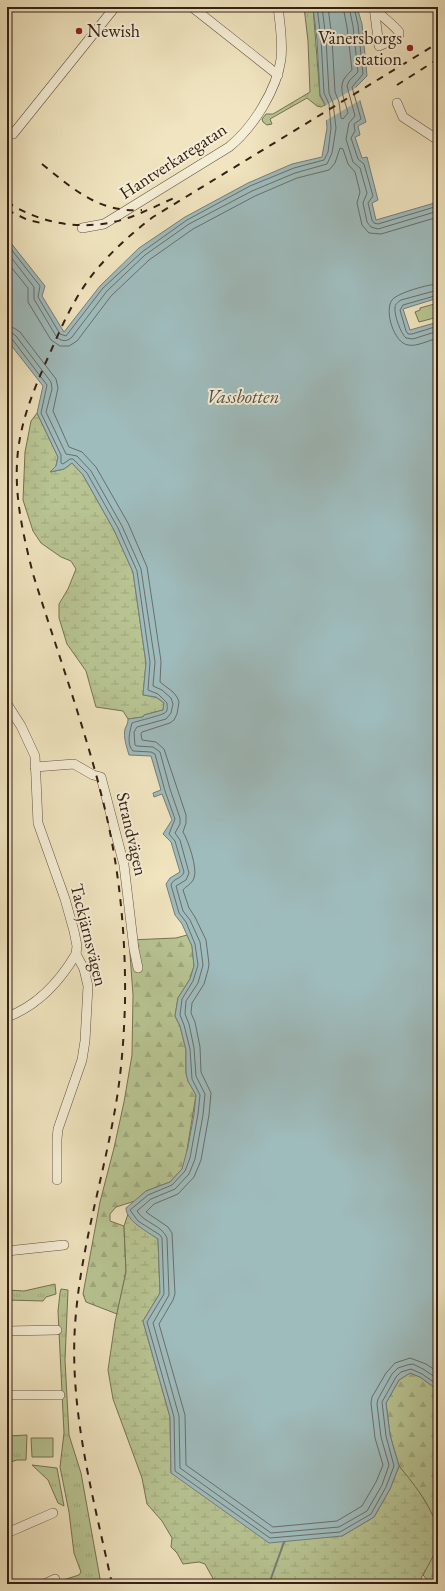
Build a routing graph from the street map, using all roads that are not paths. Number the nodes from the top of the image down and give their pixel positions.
1 (116, 7) edge
2 (278, 7) edge
3 (374, 7) edge
4 (383, 7) edge
5 (197, 9) edge
6 (386, 18) junction
7 (278, 75) junction
8 (397, 103) dead end
9 (13, 134) dead end
10 (438, 140) edge
11 (82, 228) dead end
12 (7, 704) edge
13 (35, 767) junction
14 (76, 954) junction
15 (138, 968) dead end
16 (7, 1017) edge
17 (57, 1180) dead end
18 (64, 1245) dead end
19 (7, 1251) edge
20 (57, 1330) dead end
21 (7, 1331) edge
22 (7, 1395) edge
23 (60, 1395) dead end
24 (53, 1513) dead end
25 (7, 1533) edge
26 (55, 1579) dead end
27 (44, 1584) edge

1 - 9 street
2 - 7 street, Hantverkaregatan
3 - 6 street
3 - 6 street
4 - 6 street
5 - 7 street
7 - 11 street, Hantverkaregatan
8 - 10 street
12 - 13 street, Tackjärnsvägen
13 - 14 street, Tackjärnsvägen
13 - 15 street, Strandvägen
14 - 16 street
14 - 17 street, Tackjärnsvägen
18 - 19 street
20 - 21 street
22 - 23 street
24 - 25 street
26 - 27 street

